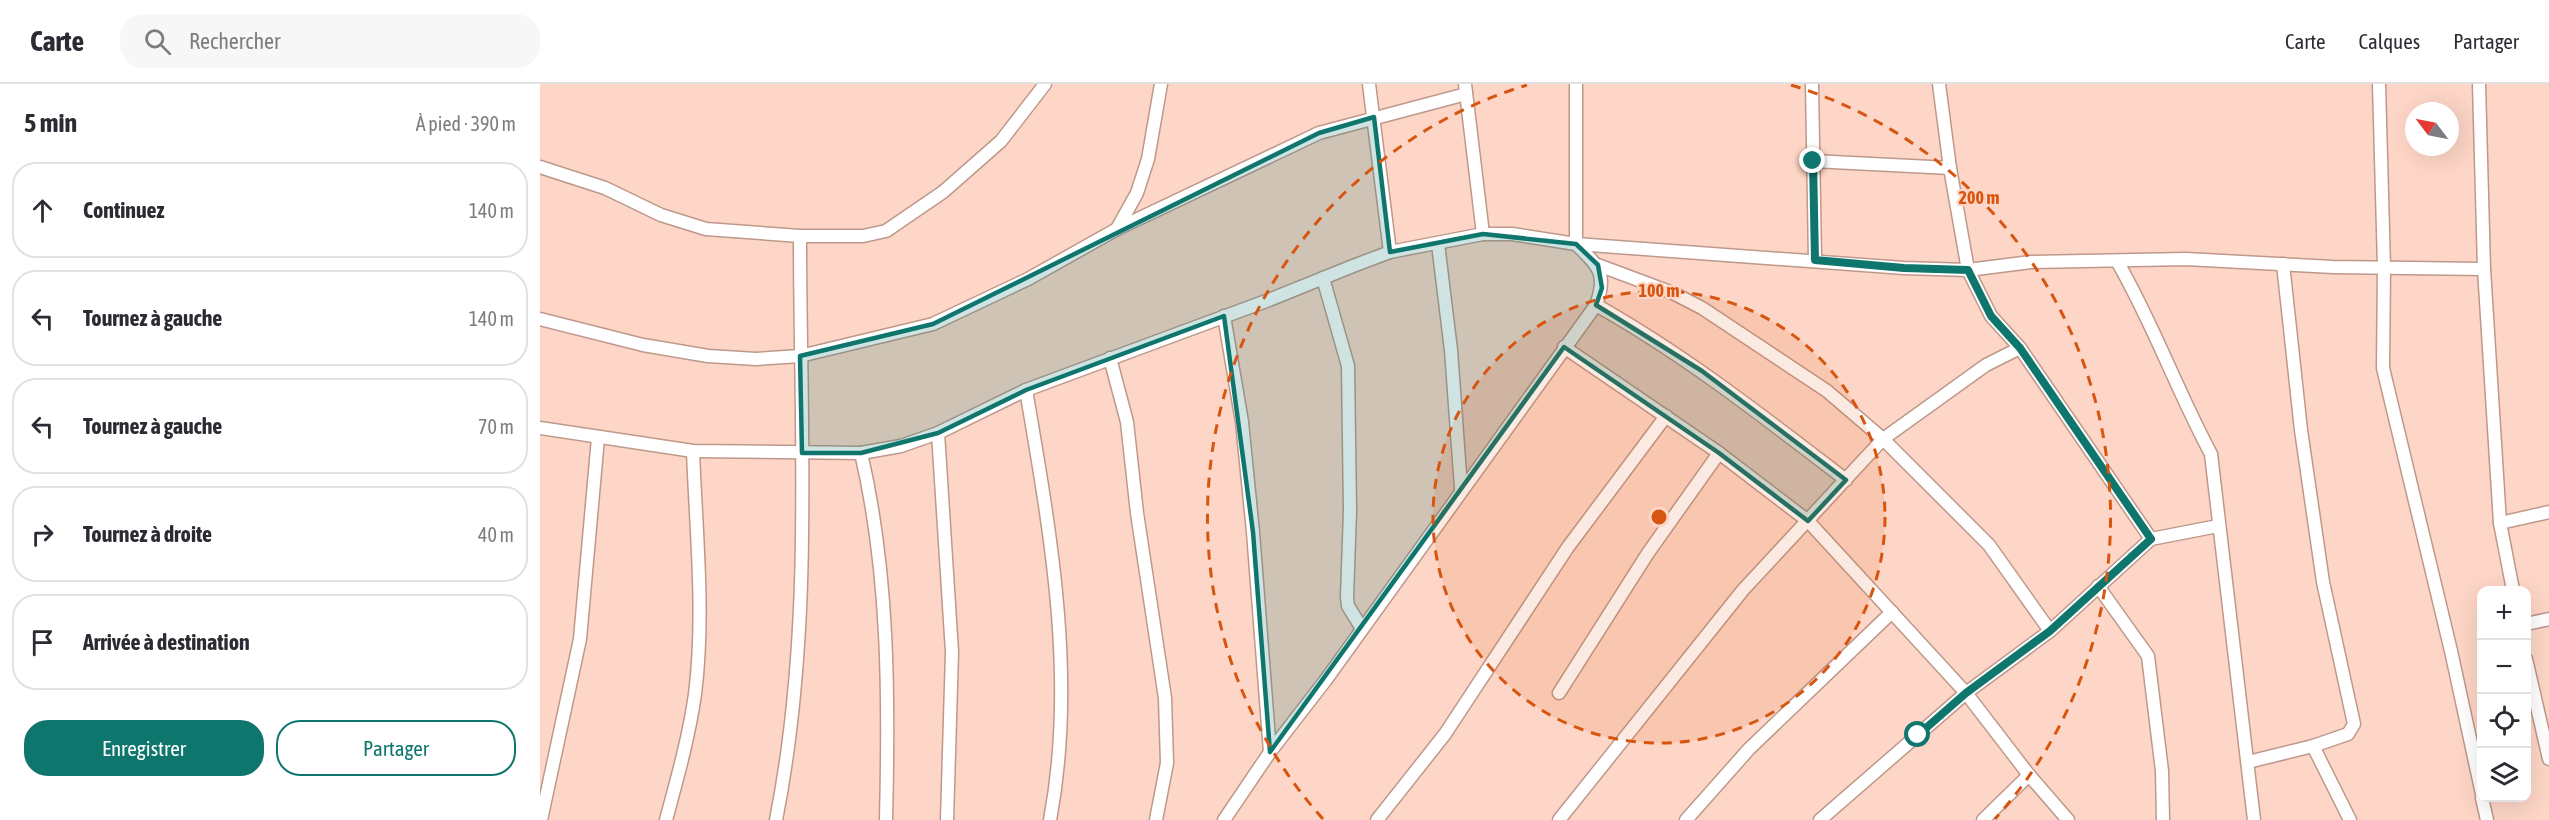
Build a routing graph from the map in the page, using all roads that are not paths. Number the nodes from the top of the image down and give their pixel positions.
1 (1045, 84) edge
2 (1161, 84) edge
3 (1369, 84) edge
4 (1576, 84) edge
5 (1812, 84) edge
6 (1939, 84) edge
7 (2379, 84) edge
8 (2479, 84) edge
9 (1466, 89) edge
10 (1374, 117) junction
11 (1813, 161) junction
12 (540, 167) edge
13 (1950, 168) junction
14 (1117, 229) junction
15 (1483, 234) junction
16 (800, 236) junction
17 (1437, 244) junction
18 (1576, 244) junction
19 (1390, 252) junction
20 (1815, 260) junction
21 (2117, 261) junction
22 (2283, 264) junction
23 (1598, 266) junction
24 (2384, 267) junction
25 (2484, 269) junction
26 (1968, 270) junction
27 (1323, 278) junction
28 (1596, 304) junction
29 (1224, 316) junction
30 (540, 320) edge
31 (1564, 347) junction
32 (2020, 348) junction
33 (800, 356) junction
34 (1110, 358) junction
35 (1026, 390) junction
36 (1666, 416) junction
37 (540, 428) edge
38 (938, 433) junction
39 (598, 438) junction
40 (1883, 439) junction
41 (693, 451) junction
42 (802, 453) junction
43 (861, 453) junction
44 (1719, 453) junction
45 (1846, 480) junction
46 (1461, 488) junction
47 (2549, 512) edge
48 (1808, 521) junction
49 (2500, 524) junction
50 (2218, 526) junction
51 (2151, 539) junction
52 (2098, 586) junction
53 (2511, 586) edge
54 (1892, 612) junction
55 (2549, 619) edge
56 (2531, 623) edge
57 (1361, 627) junction
58 (2050, 631) junction
59 (2531, 681) edge
60 (1559, 693) dead end
61 (1966, 693) junction
62 (2313, 746) junction
63 (1270, 752) junction
64 (2549, 759) edge
65 (2248, 762) junction
66 (2477, 773) edge
67 (2029, 775) junction
68 (2483, 802) edge
69 (541, 820) edge
70 (666, 820) edge
71 (776, 820) edge
72 (886, 820) edge
73 (947, 820) edge
74 (1050, 820) edge
75 (1156, 820) edge
76 (1224, 820) edge
77 (1377, 820) edge
78 (1559, 820) edge
79 (1686, 820) edge
80 (1820, 820) edge
81 (1983, 820) edge
82 (2068, 820) edge
83 (2163, 820) edge
84 (2254, 820) edge
85 (2350, 820) edge
86 (2487, 820) edge

1 - 16 street
2 - 14 street
3 - 10 street
4 - 18 street
5 - 11 street
6 - 13 street
7 - 24 street
8 - 25 street
9 - 10 street
9 - 15 street
10 - 14 street
10 - 19 street
11 - 13 street
11 - 20 street
12 - 16 street
13 - 26 street
14 - 33 street
15 - 17 street
15 - 18 street
16 - 33 street
17 - 19 street
17 - 46 street
18 - 20 street
18 - 23 street
19 - 27 street
20 - 26 street
21 - 22 street
21 - 26 street
21 - 50 street
22 - 24 street
22 - 62 street
23 - 28 street
23 - 40 street
24 - 25 street
24 - 66 street
25 - 49 street
26 - 32 street
27 - 29 street
27 - 57 street
28 - 31 street
28 - 45 street
29 - 34 street
29 - 63 street
30 - 33 street
31 - 36 street
31 - 46 street
32 - 40 street
32 - 51 street
33 - 42 street
34 - 35 street
34 - 75 street
35 - 38 street
35 - 74 street
36 - 44 street
36 - 77 street
37 - 39 street
38 - 43 street
38 - 73 street
39 - 41 street
39 - 69 street
40 - 45 street
40 - 58 street
41 - 42 street
41 - 70 street
42 - 43 street
42 - 71 street
43 - 72 street
44 - 48 street
44 - 60 street
45 - 48 street
46 - 57 street
47 - 49 street
48 - 54 street
48 - 78 street
49 - 53 street
50 - 51 street
50 - 65 street
51 - 52 street
52 - 58 street
52 - 83 street
54 - 61 street
54 - 79 street
55 - 56 street
57 - 63 street
58 - 61 street
59 - 64 street
61 - 67 street
61 - 80 street
62 - 65 street
62 - 85 street
63 - 76 street
65 - 84 street
67 - 81 street
67 - 82 street
68 - 86 street

